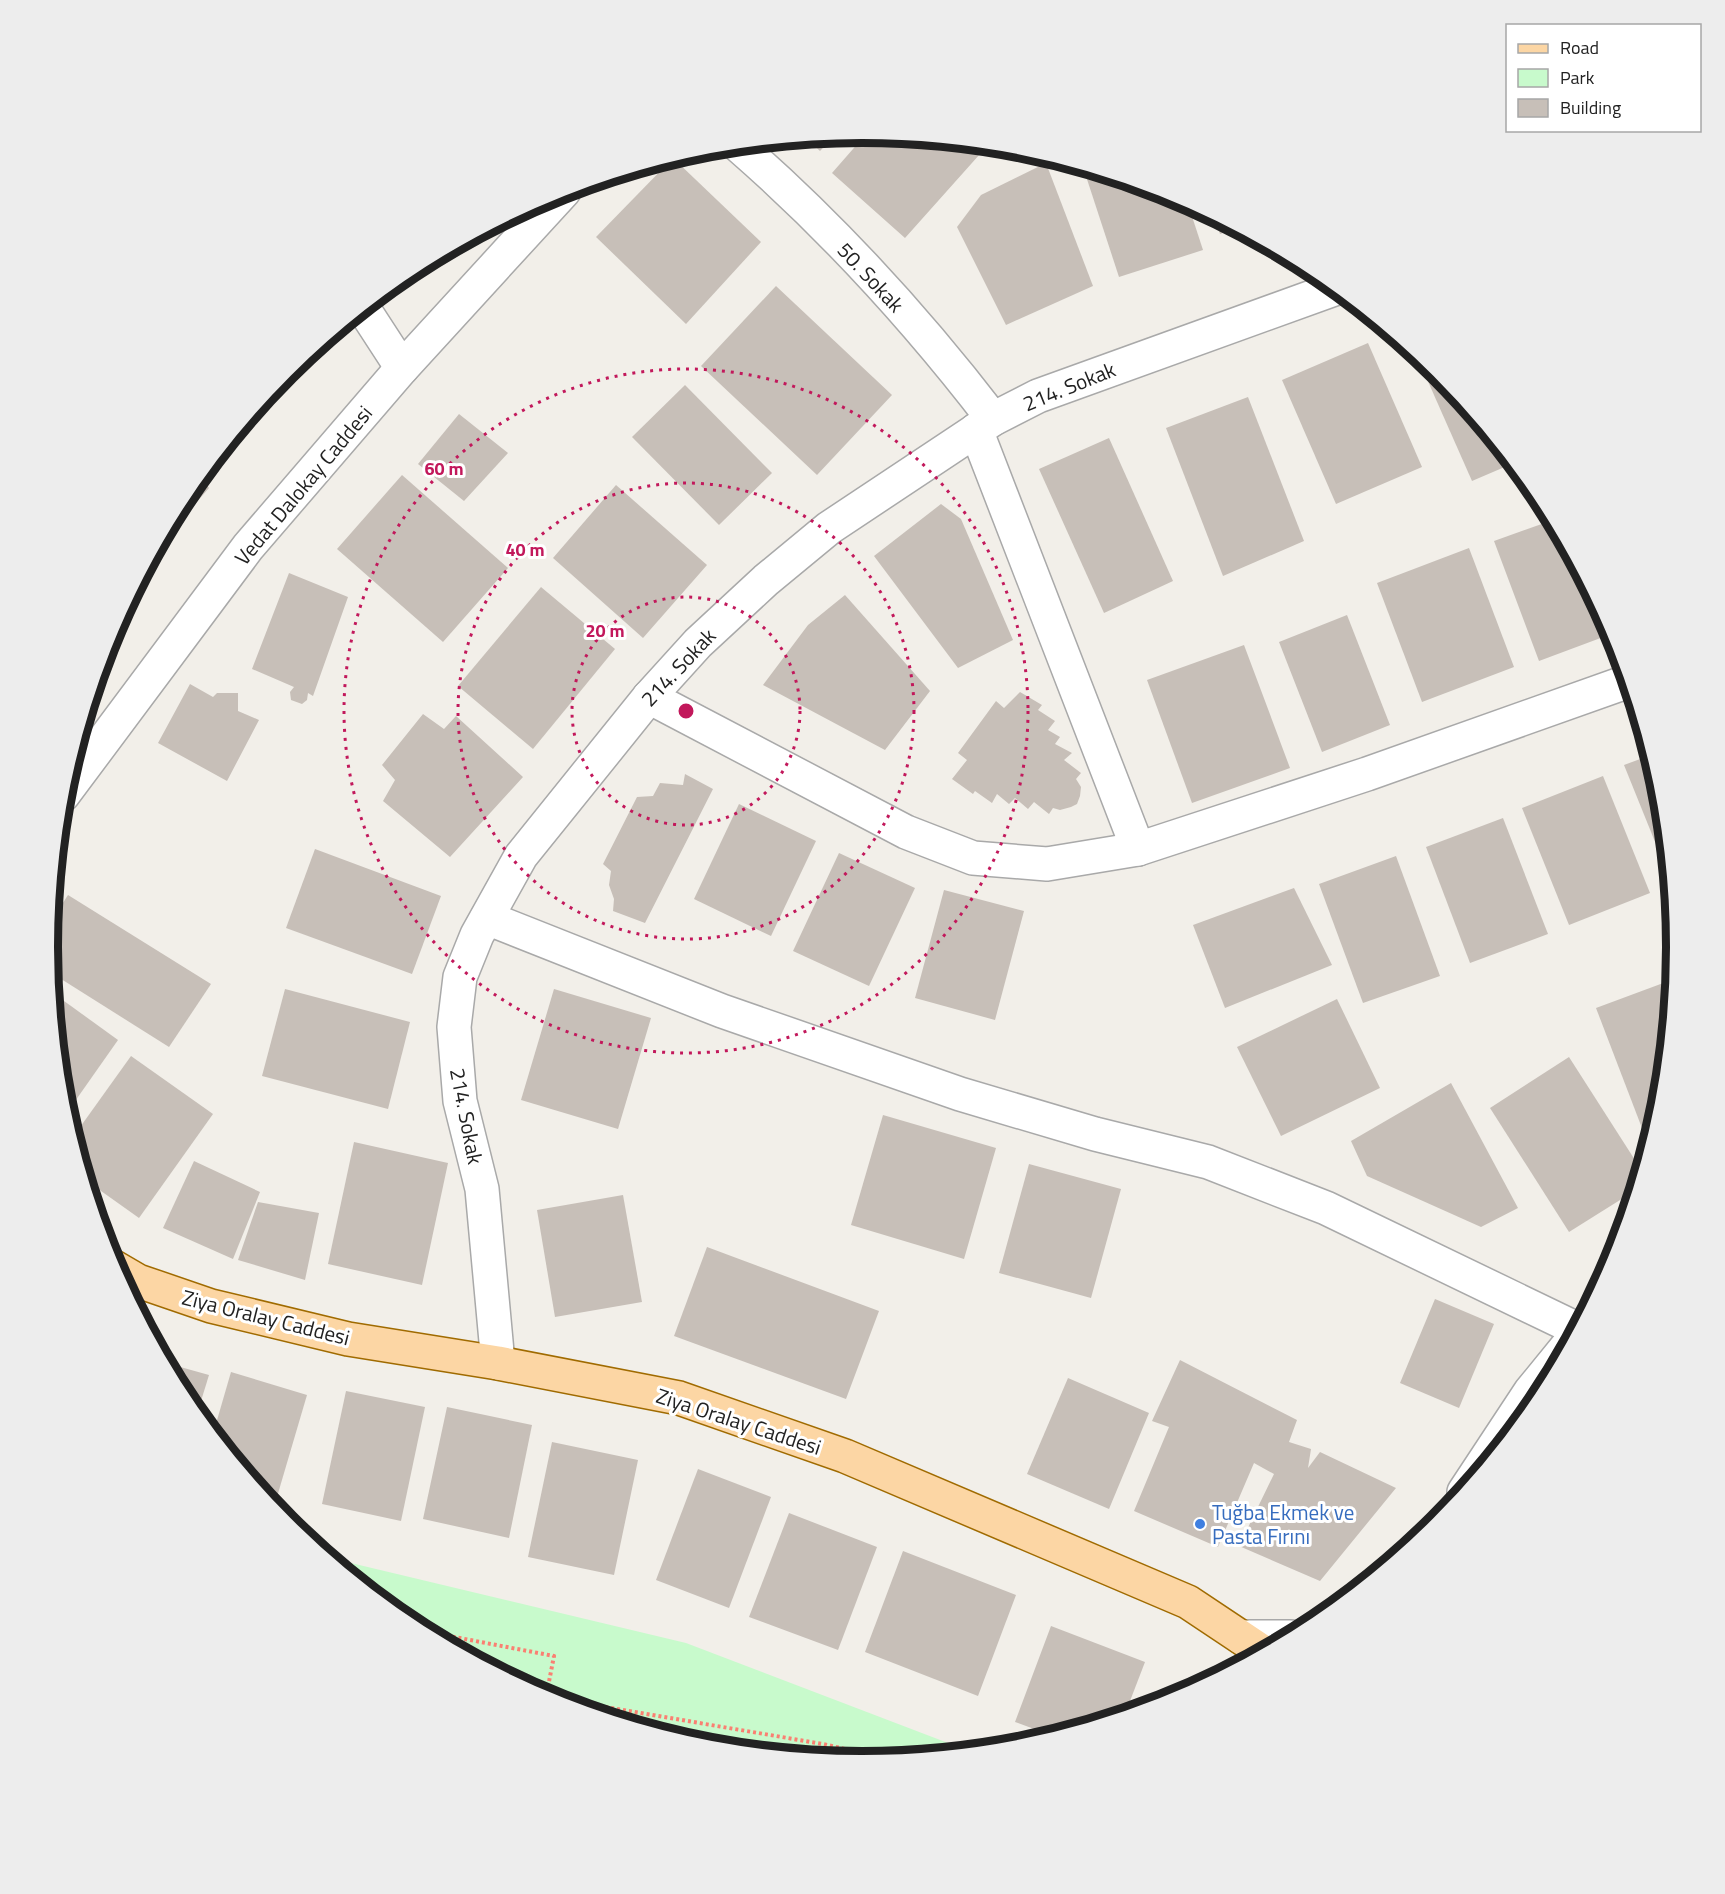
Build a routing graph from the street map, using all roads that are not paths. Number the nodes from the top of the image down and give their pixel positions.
1 (746, 152) edge
2 (549, 207) edge
3 (1328, 291) edge
4 (367, 314) edge
5 (402, 368) junction
6 (984, 425) junction
7 (1622, 684) edge
8 (649, 697) junction
9 (77, 776) edge
10 (1138, 849) junction
11 (487, 918) junction
12 (129, 1276) edge
13 (1571, 1326) edge
14 (498, 1363) junction
15 (1539, 1380) edge
16 (1507, 1427) edge
17 (1252, 1645) edge

1 - 6 street, 50. Sokak
2 - 5 street, Vedat Dalokay Caddesi
3 - 6 street, 214. Sokak
4 - 5 street
5 - 9 street, Vedat Dalokay Caddesi
6 - 8 street, 214. Sokak
6 - 10 street, 50. Sokak
7 - 10 street
8 - 10 street
8 - 11 street, 214. Sokak
11 - 13 street
11 - 14 street, 214. Sokak
12 - 14 main road, Ziya Oralay Caddesi
14 - 17 main road, Ziya Oralay Caddesi
15 - 16 street

